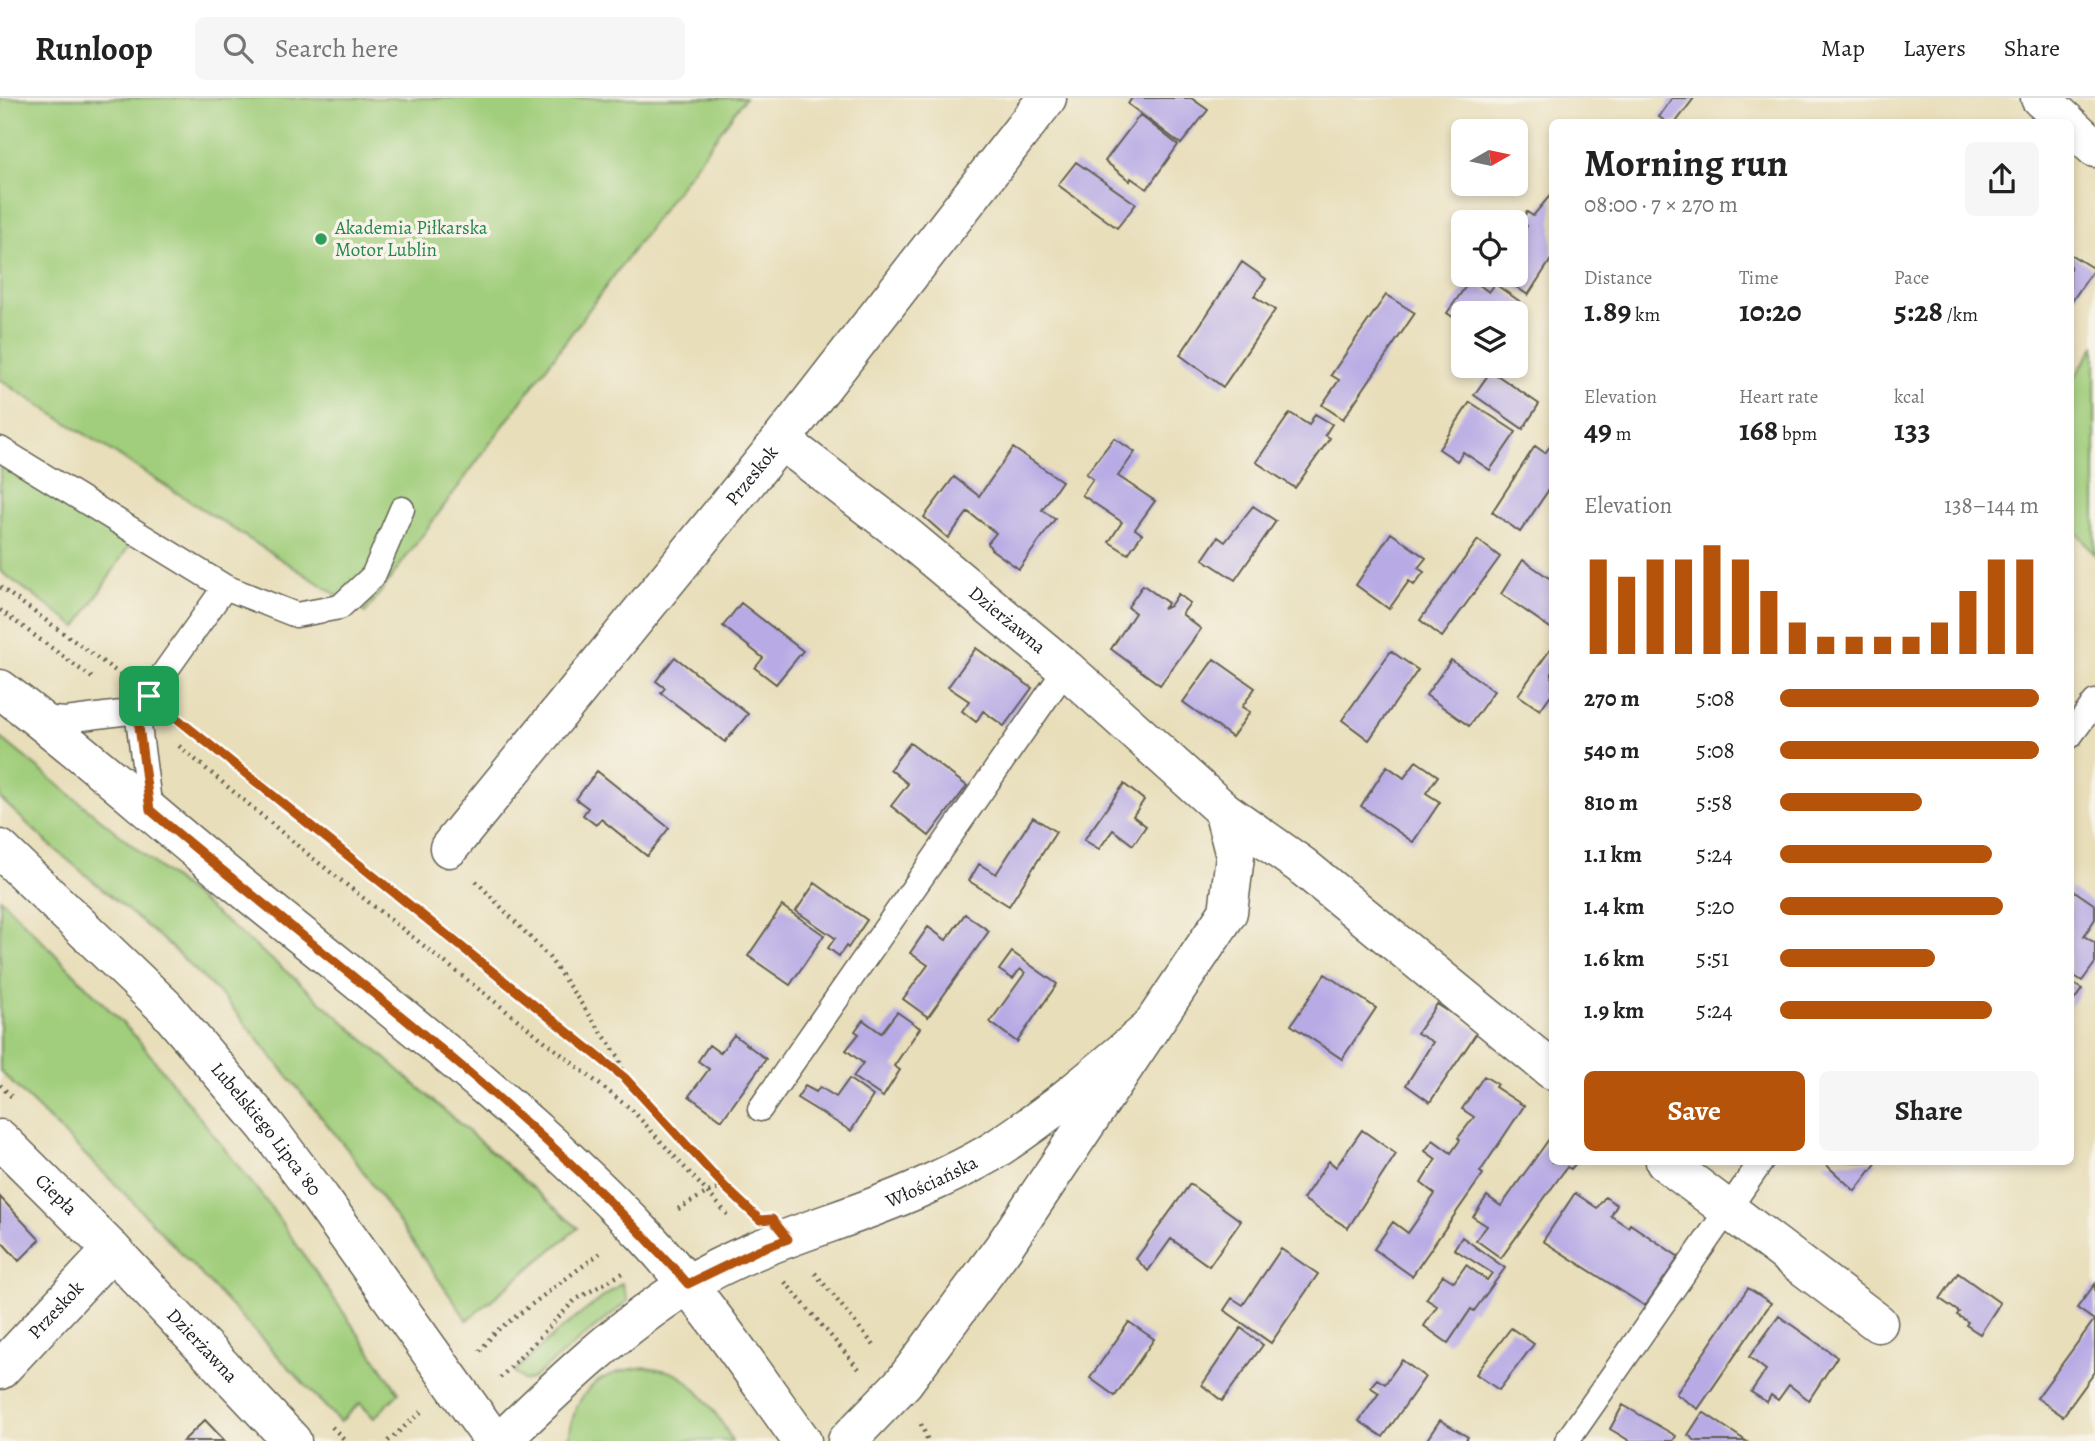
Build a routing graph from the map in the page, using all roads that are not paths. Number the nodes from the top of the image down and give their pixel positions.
1 (1047, 98) edge
2 (2040, 98) edge
3 (2063, 119) edge
4 (2074, 129) edge
5 (2095, 148) edge
6 (781, 440) junction
7 (0, 449) edge
8 (402, 509) dead end
9 (225, 587) junction
10 (1066, 669) junction
11 (0, 688) edge
12 (2095, 702) edge
13 (143, 703) junction
14 (39, 718) junction
15 (2074, 731) edge
16 (150, 810) junction
17 (1223, 810) junction
18 (449, 848) dead end
19 (0, 849) edge
20 (1146, 1032) junction
21 (1549, 1068) edge
22 (760, 1109) dead end
23 (0, 1139) edge
24 (1669, 1165) edge
25 (1758, 1165) edge
26 (1726, 1209) junction
27 (112, 1250) junction
28 (688, 1284) junction
29 (1878, 1323) dead end
30 (0, 1370) edge
31 (292, 1441) edge
32 (495, 1441) edge
33 (501, 1441) edge
34 (802, 1441) edge
35 (847, 1441) edge
36 (1567, 1441) edge

1 - 6 street, Przeskok
2 - 3 street
4 - 5 street
6 - 10 street, Dzierżawna
6 - 18 street, Przeskok
7 - 9 lane
8 - 9 lane
9 - 13 lane
10 - 17 street, Dzierżawna
10 - 22 lane
11 - 14 street
12 - 15 lane
13 - 14 lane
13 - 16 lane
14 - 16 street
16 - 28 street
17 - 20 street, Włościańska
17 - 21 street, Dzierżawna
19 - 32 street, Lubelskiego Lipca '80
20 - 28 street, Włościańska
20 - 35 street, Włościańska
23 - 27 street, Ciepła
24 - 26 street
25 - 26 lane
26 - 29 street
26 - 36 lane
27 - 30 street, Przeskok
27 - 31 street, Dzierżawna
28 - 33 street, Włościańska
28 - 34 street

